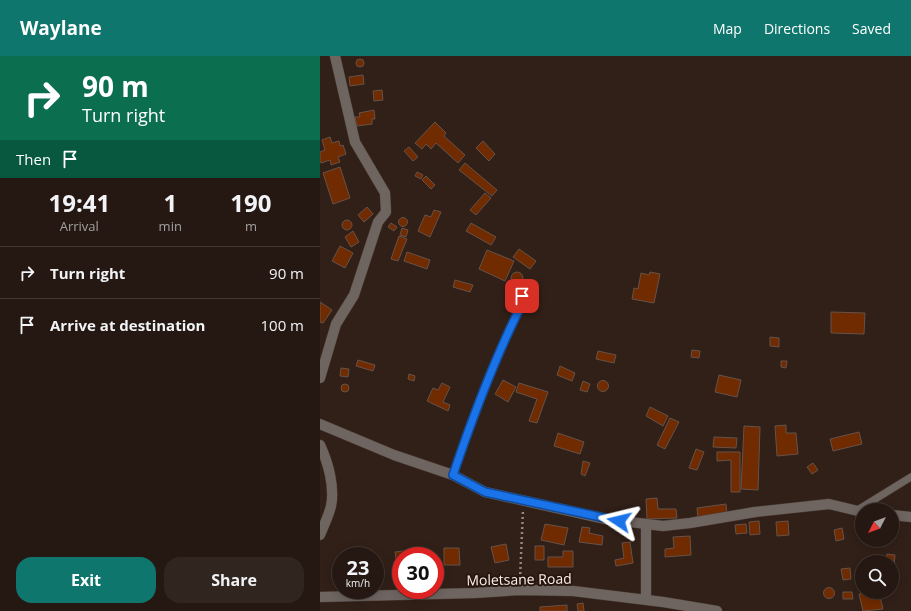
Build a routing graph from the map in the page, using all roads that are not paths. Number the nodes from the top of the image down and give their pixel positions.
1 (335, 56) edge
2 (522, 296) dead end
3 (320, 378) edge
4 (320, 424) edge
5 (320, 445) edge
6 (453, 475) junction
7 (911, 477) edge
8 (871, 503) edge
9 (855, 510) edge
10 (899, 516) edge
11 (911, 517) edge
12 (646, 525) junction
13 (320, 535) edge
14 (320, 596) edge
15 (646, 600) junction
16 (717, 611) edge

1 - 3 street
2 - 6 lane
4 - 6 street
5 - 13 street
6 - 12 street
7 - 8 lane
9 - 12 street
10 - 11 street
12 - 15 street
14 - 15 street, Moletsane Road
15 - 16 street, Moletsane Road

